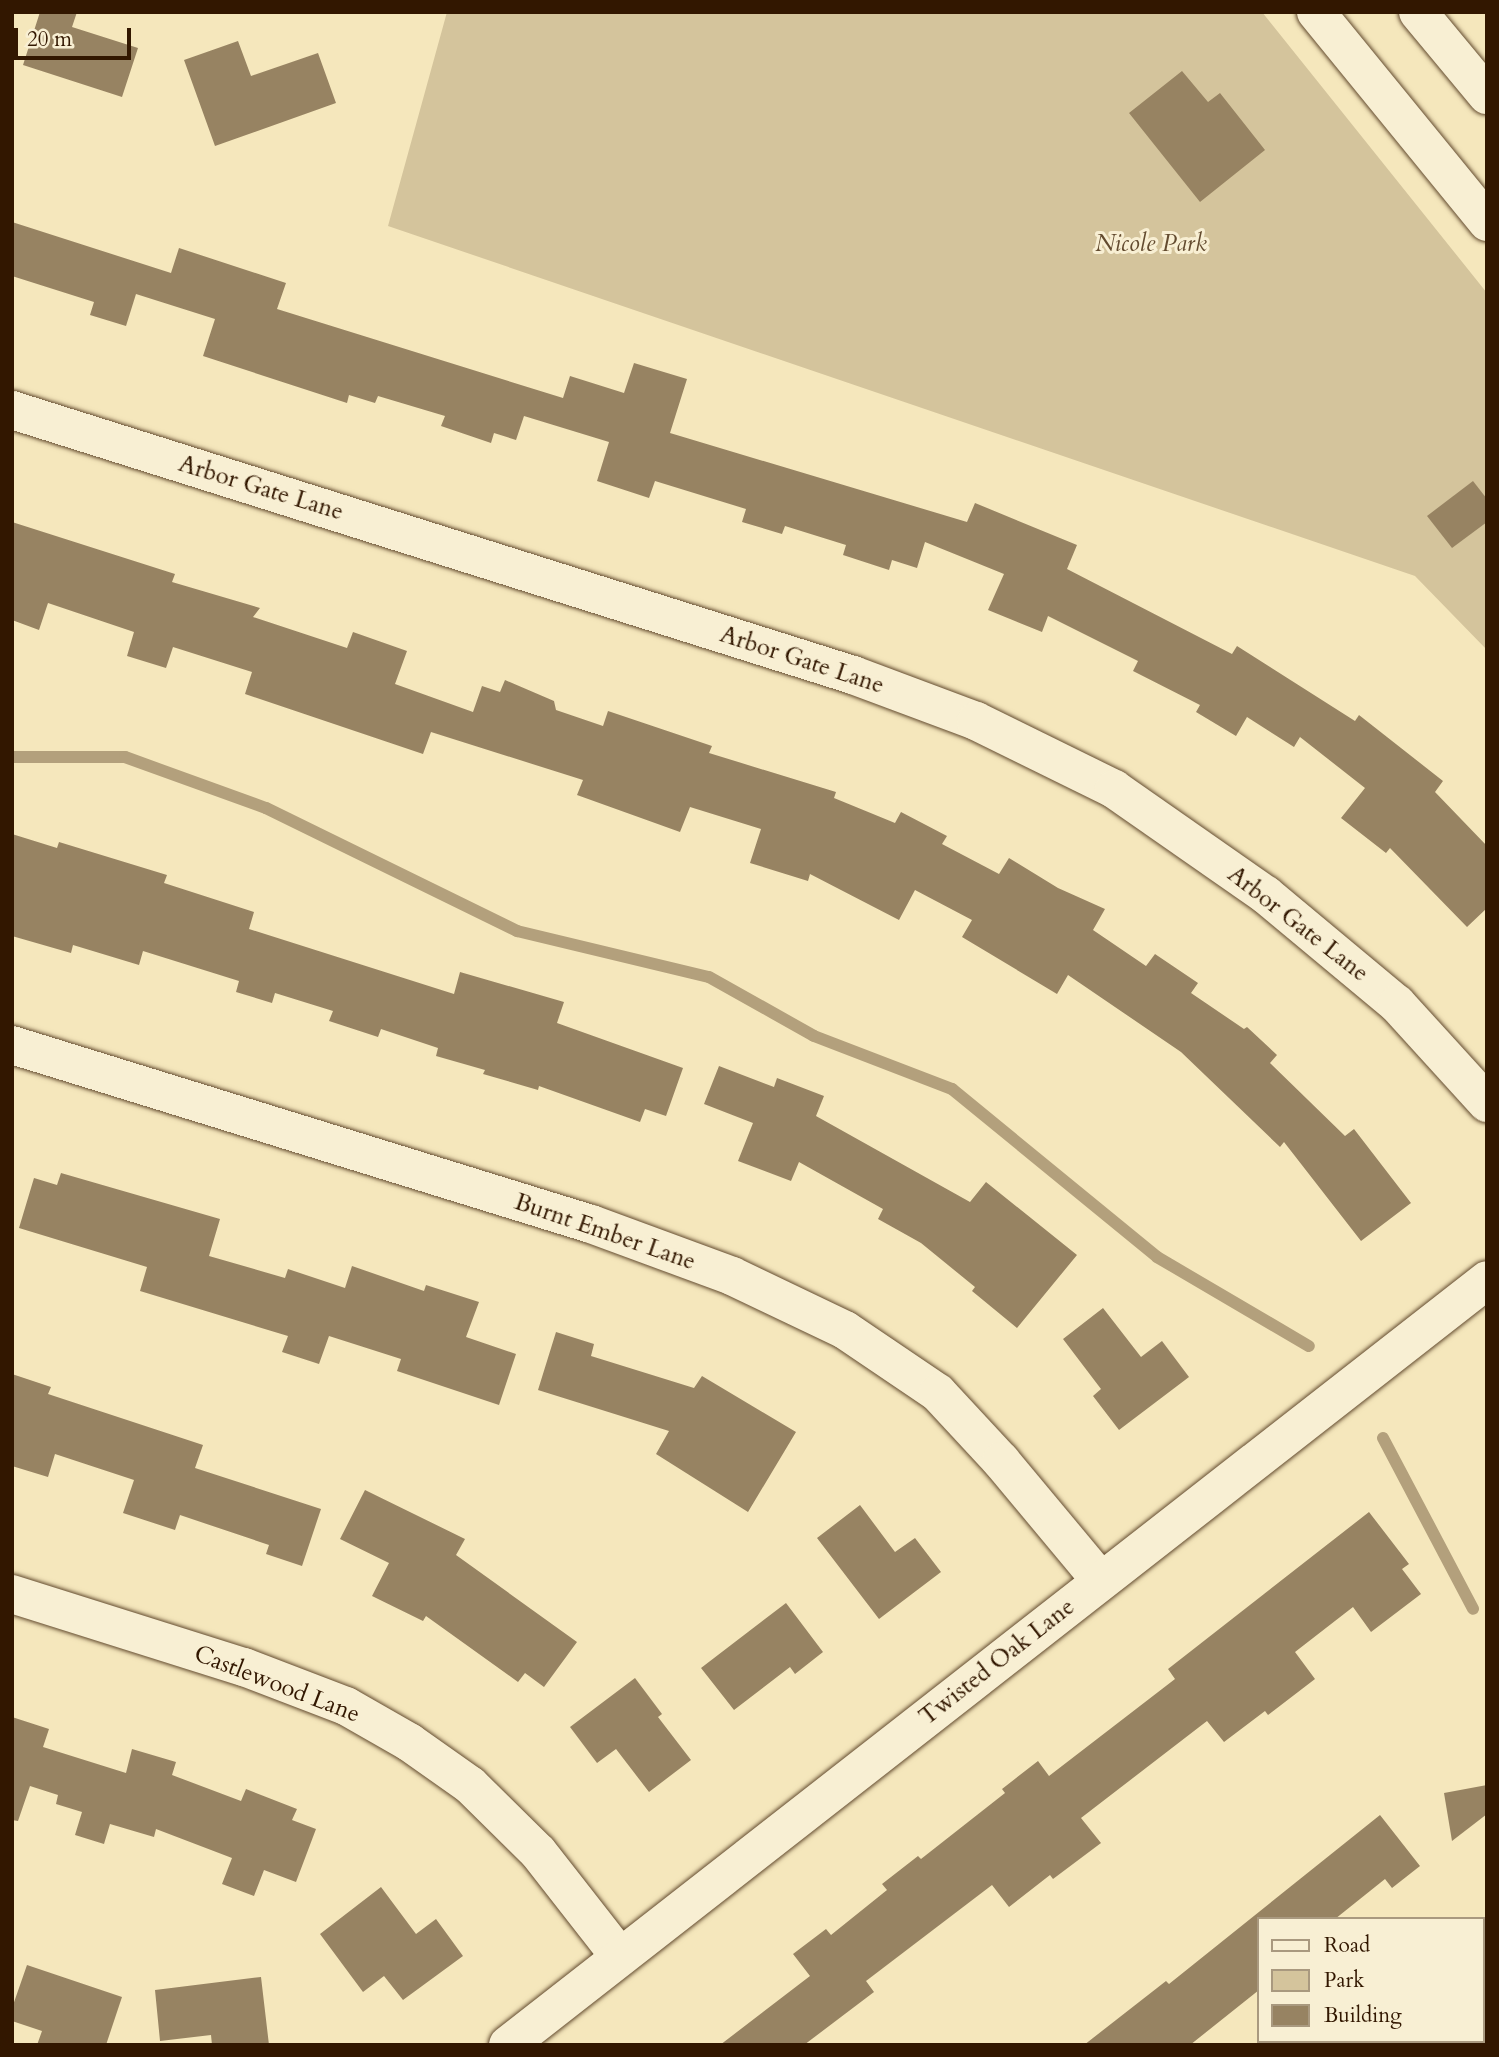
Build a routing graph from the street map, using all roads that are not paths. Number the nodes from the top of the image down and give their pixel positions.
1 (1316, 12) edge
2 (1418, 12) edge
3 (1487, 95) edge
4 (1487, 222) edge
5 (12, 410) edge
6 (12, 1045) edge
7 (1487, 1103) edge
8 (1487, 1280) edge
9 (1101, 1581) junction
10 (12, 1594) edge
11 (620, 1957) junction
12 (508, 2045) edge

1 - 4 street
2 - 3 street
5 - 7 street, Arbor Gate Lane
6 - 9 street, Burnt Ember Lane
8 - 9 street, Twisted Oak Lane
9 - 11 street, Twisted Oak Lane
10 - 11 street, Castlewood Lane
11 - 12 street, Twisted Oak Lane

